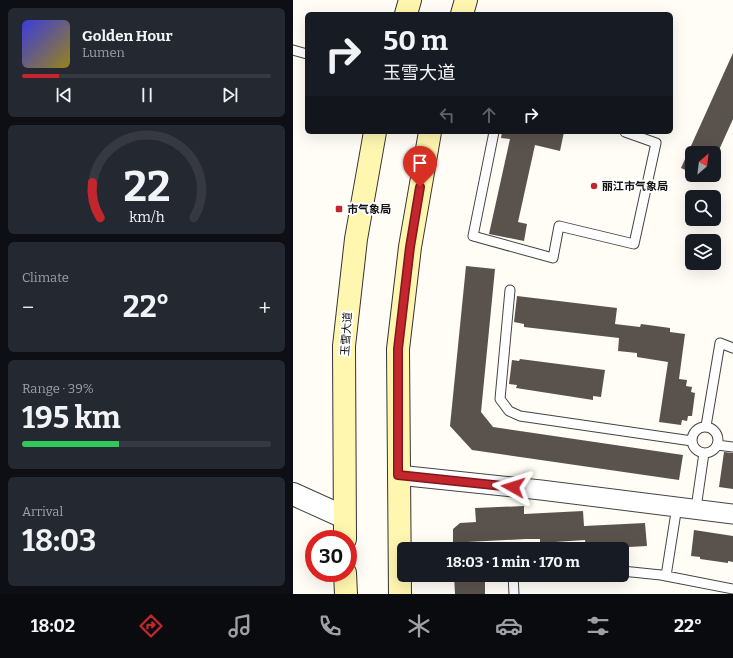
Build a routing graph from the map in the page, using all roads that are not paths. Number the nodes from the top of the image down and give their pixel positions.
1 (410, 0) edge
2 (466, 0) edge
3 (407, 12) edge
4 (463, 12) edge
5 (293, 50) edge
6 (305, 53) edge
7 (375, 134) edge
8 (430, 134) edge
9 (494, 134) edge
10 (631, 134) edge
11 (510, 290) dead end
12 (733, 348) edge
13 (706, 426) junction
14 (692, 441) junction
15 (717, 445) junction
16 (733, 447) edge
17 (704, 453) junction
18 (398, 475) junction
19 (293, 494) edge
20 (677, 506) junction
21 (697, 508) junction
22 (733, 514) edge
23 (344, 517) junction
24 (345, 530) edge
25 (629, 572) edge
26 (666, 576) junction
27 (345, 582) edge
28 (513, 582) edge
29 (733, 589) edge
30 (346, 594) edge
31 (400, 594) edge
32 (514, 594) edge

1 - 3 main road
2 - 4 main road
5 - 6 lane
7 - 23 main road, 玉雪大道
8 - 18 main road
9 - 10 lane
11 - 14 lane
12 - 13 lane
13 - 14 lane
13 - 15 lane
14 - 17 lane
15 - 16 lane
15 - 17 lane
17 - 21 lane
18 - 20 street
18 - 31 main road
19 - 23 street
20 - 21 street
20 - 26 lane
21 - 22 street
23 - 24 main road, 玉雪大道
25 - 26 lane
26 - 29 lane
27 - 30 main road
28 - 32 lane

